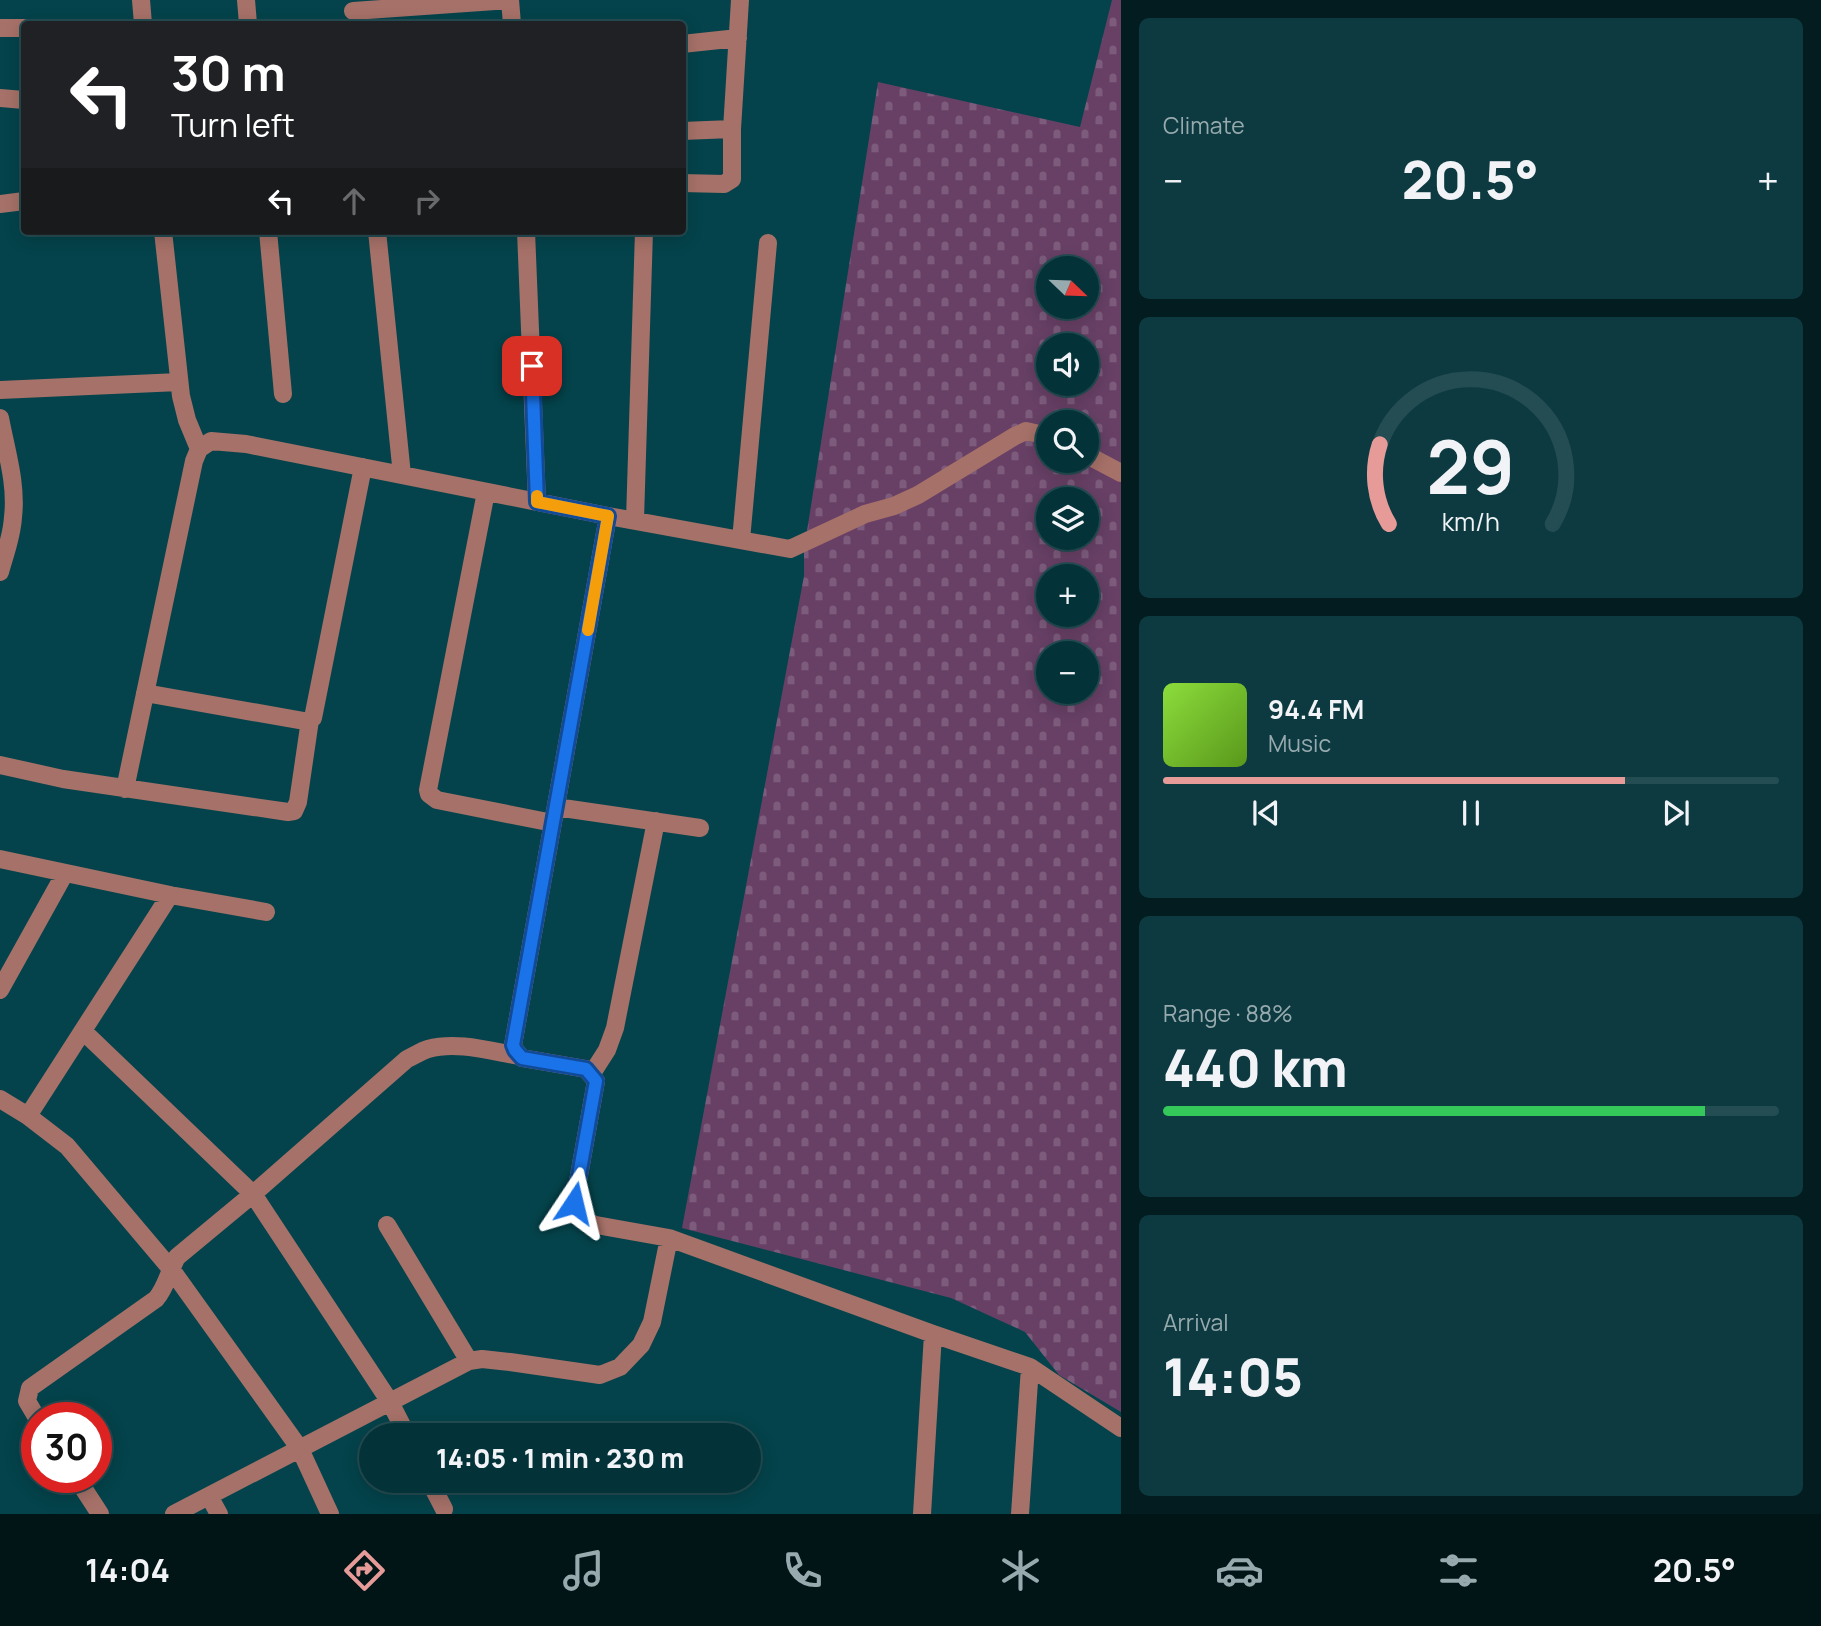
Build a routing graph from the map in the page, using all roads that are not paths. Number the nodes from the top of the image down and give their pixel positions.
1 (141, 0) edge
2 (246, 0) edge
3 (510, 0) edge
4 (740, 0) edge
5 (353, 12) edge
6 (143, 21) edge
7 (248, 21) edge
8 (512, 21) edge
9 (0, 28) edge
10 (21, 28) edge
11 (738, 38) junction
12 (686, 44) edge
13 (0, 98) edge
14 (21, 100) edge
15 (732, 128) junction
16 (686, 131) edge
17 (686, 183) edge
18 (21, 201) edge
19 (0, 204) edge
20 (163, 235) edge
21 (268, 235) edge
22 (377, 235) edge
23 (526, 235) edge
24 (645, 235) edge
25 (768, 243) dead end
26 (179, 382) junction
27 (0, 390) edge
28 (283, 394) dead end
29 (0, 418) edge
30 (1036, 433) edge
31 (200, 449) junction
32 (1099, 461) edge
33 (363, 467) junction
34 (1121, 473) edge
35 (402, 475) junction
36 (486, 492) junction
37 (537, 502) junction
38 (608, 516) junction
39 (635, 520) junction
40 (741, 540) junction
41 (0, 572) edge
42 (145, 693) junction
43 (310, 720) junction
44 (0, 765) edge
45 (125, 789) junction
46 (555, 815) junction
47 (656, 821) junction
48 (700, 828) dead end
49 (0, 859) edge
50 (65, 873) junction
51 (170, 895) junction
52 (266, 912) dead end
53 (0, 990) edge
54 (83, 1031) junction
55 (519, 1056) junction
56 (591, 1075) junction
57 (0, 1099) edge
58 (28, 1116) junction
59 (253, 1194) junction
60 (387, 1225) dead end
61 (669, 1238) junction
62 (171, 1269) junction
63 (933, 1334) junction
64 (469, 1362) junction
65 (1030, 1367) junction
66 (28, 1402) edge
67 (390, 1402) junction
68 (401, 1423) edge
69 (1121, 1428) edge
70 (300, 1449) junction
71 (86, 1493) edge
72 (435, 1493) edge
73 (209, 1496) junction
74 (443, 1509) dead end
75 (100, 1514) edge
76 (174, 1514) edge
77 (219, 1514) edge
78 (330, 1514) edge
79 (922, 1514) edge
80 (1020, 1514) edge

1 - 6 street
2 - 7 street
3 - 5 street
3 - 8 street
4 - 11 street
9 - 10 street
11 - 12 street
11 - 15 street
13 - 14 street
15 - 16 street
15 - 17 street
18 - 19 street
20 - 26 street
21 - 28 street
22 - 35 street
23 - 37 street
24 - 39 street
25 - 40 street
26 - 27 street
26 - 31 street
29 - 41 street
30 - 40 street
31 - 33 street
31 - 42 street
32 - 34 street
33 - 35 street
33 - 43 street
35 - 36 street
36 - 37 street
36 - 46 street
37 - 38 street
38 - 39 street
38 - 46 street
39 - 40 street
42 - 43 street
42 - 45 street
43 - 45 street
44 - 45 street
46 - 47 street
46 - 55 street
47 - 48 street
47 - 56 street
49 - 50 street
50 - 51 street
50 - 53 street
51 - 52 street
51 - 54 street
54 - 58 street
54 - 59 street
55 - 56 street
55 - 59 street
56 - 61 street
57 - 58 street
58 - 62 street
59 - 62 street
59 - 67 street
60 - 64 street
61 - 63 street
61 - 64 street
62 - 66 street
62 - 70 street
63 - 65 street
63 - 79 street
64 - 67 street
65 - 69 street
65 - 80 street
67 - 68 street
67 - 70 street
70 - 73 street
70 - 78 street
71 - 75 street
72 - 74 street
73 - 76 street
73 - 77 street

